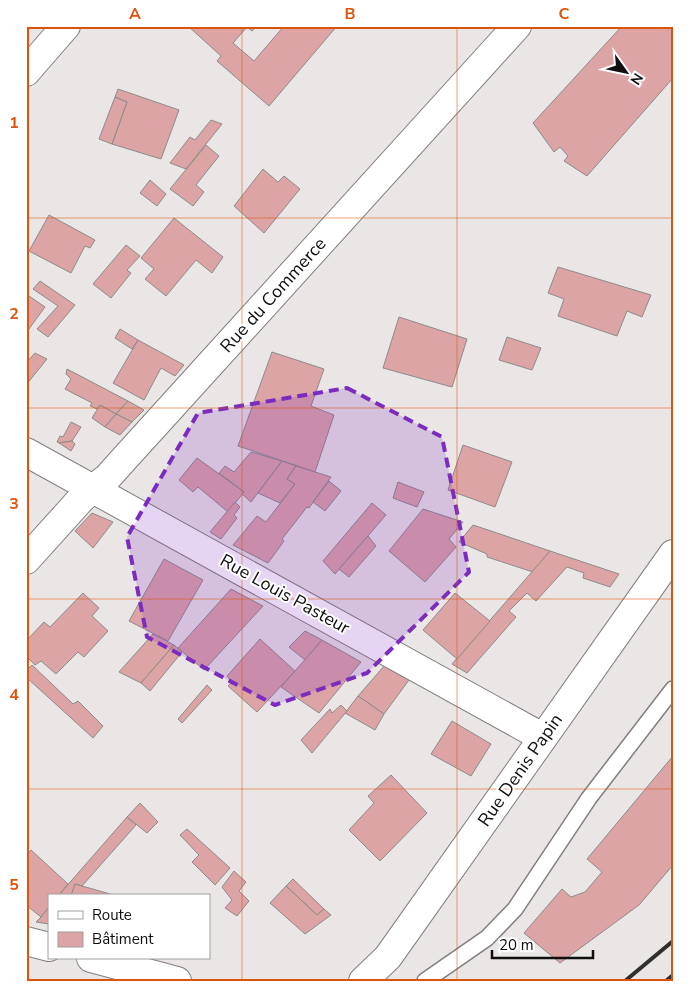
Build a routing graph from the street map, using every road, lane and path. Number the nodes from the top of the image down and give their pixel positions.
1 (66, 26) edge
2 (517, 26) edge
3 (26, 72) edge
4 (26, 452) edge
5 (94, 489) junction
6 (673, 554) edge
7 (26, 560) edge
8 (673, 689) edge
9 (542, 738) junction
10 (26, 941) edge
11 (48, 947) edge
12 (99, 960) edge
13 (178, 981) edge
14 (363, 981) edge
15 (425, 981) edge

1 - 3 street
2 - 5 street, Rue du Commerce
4 - 5 street, Rue Louis Pasteur
5 - 7 street, Rue du Commerce
5 - 9 street, Rue Louis Pasteur
6 - 9 street, Rue Denis Papin
8 - 15 lane
9 - 14 street, Rue Denis Papin
10 - 11 street
12 - 13 street

